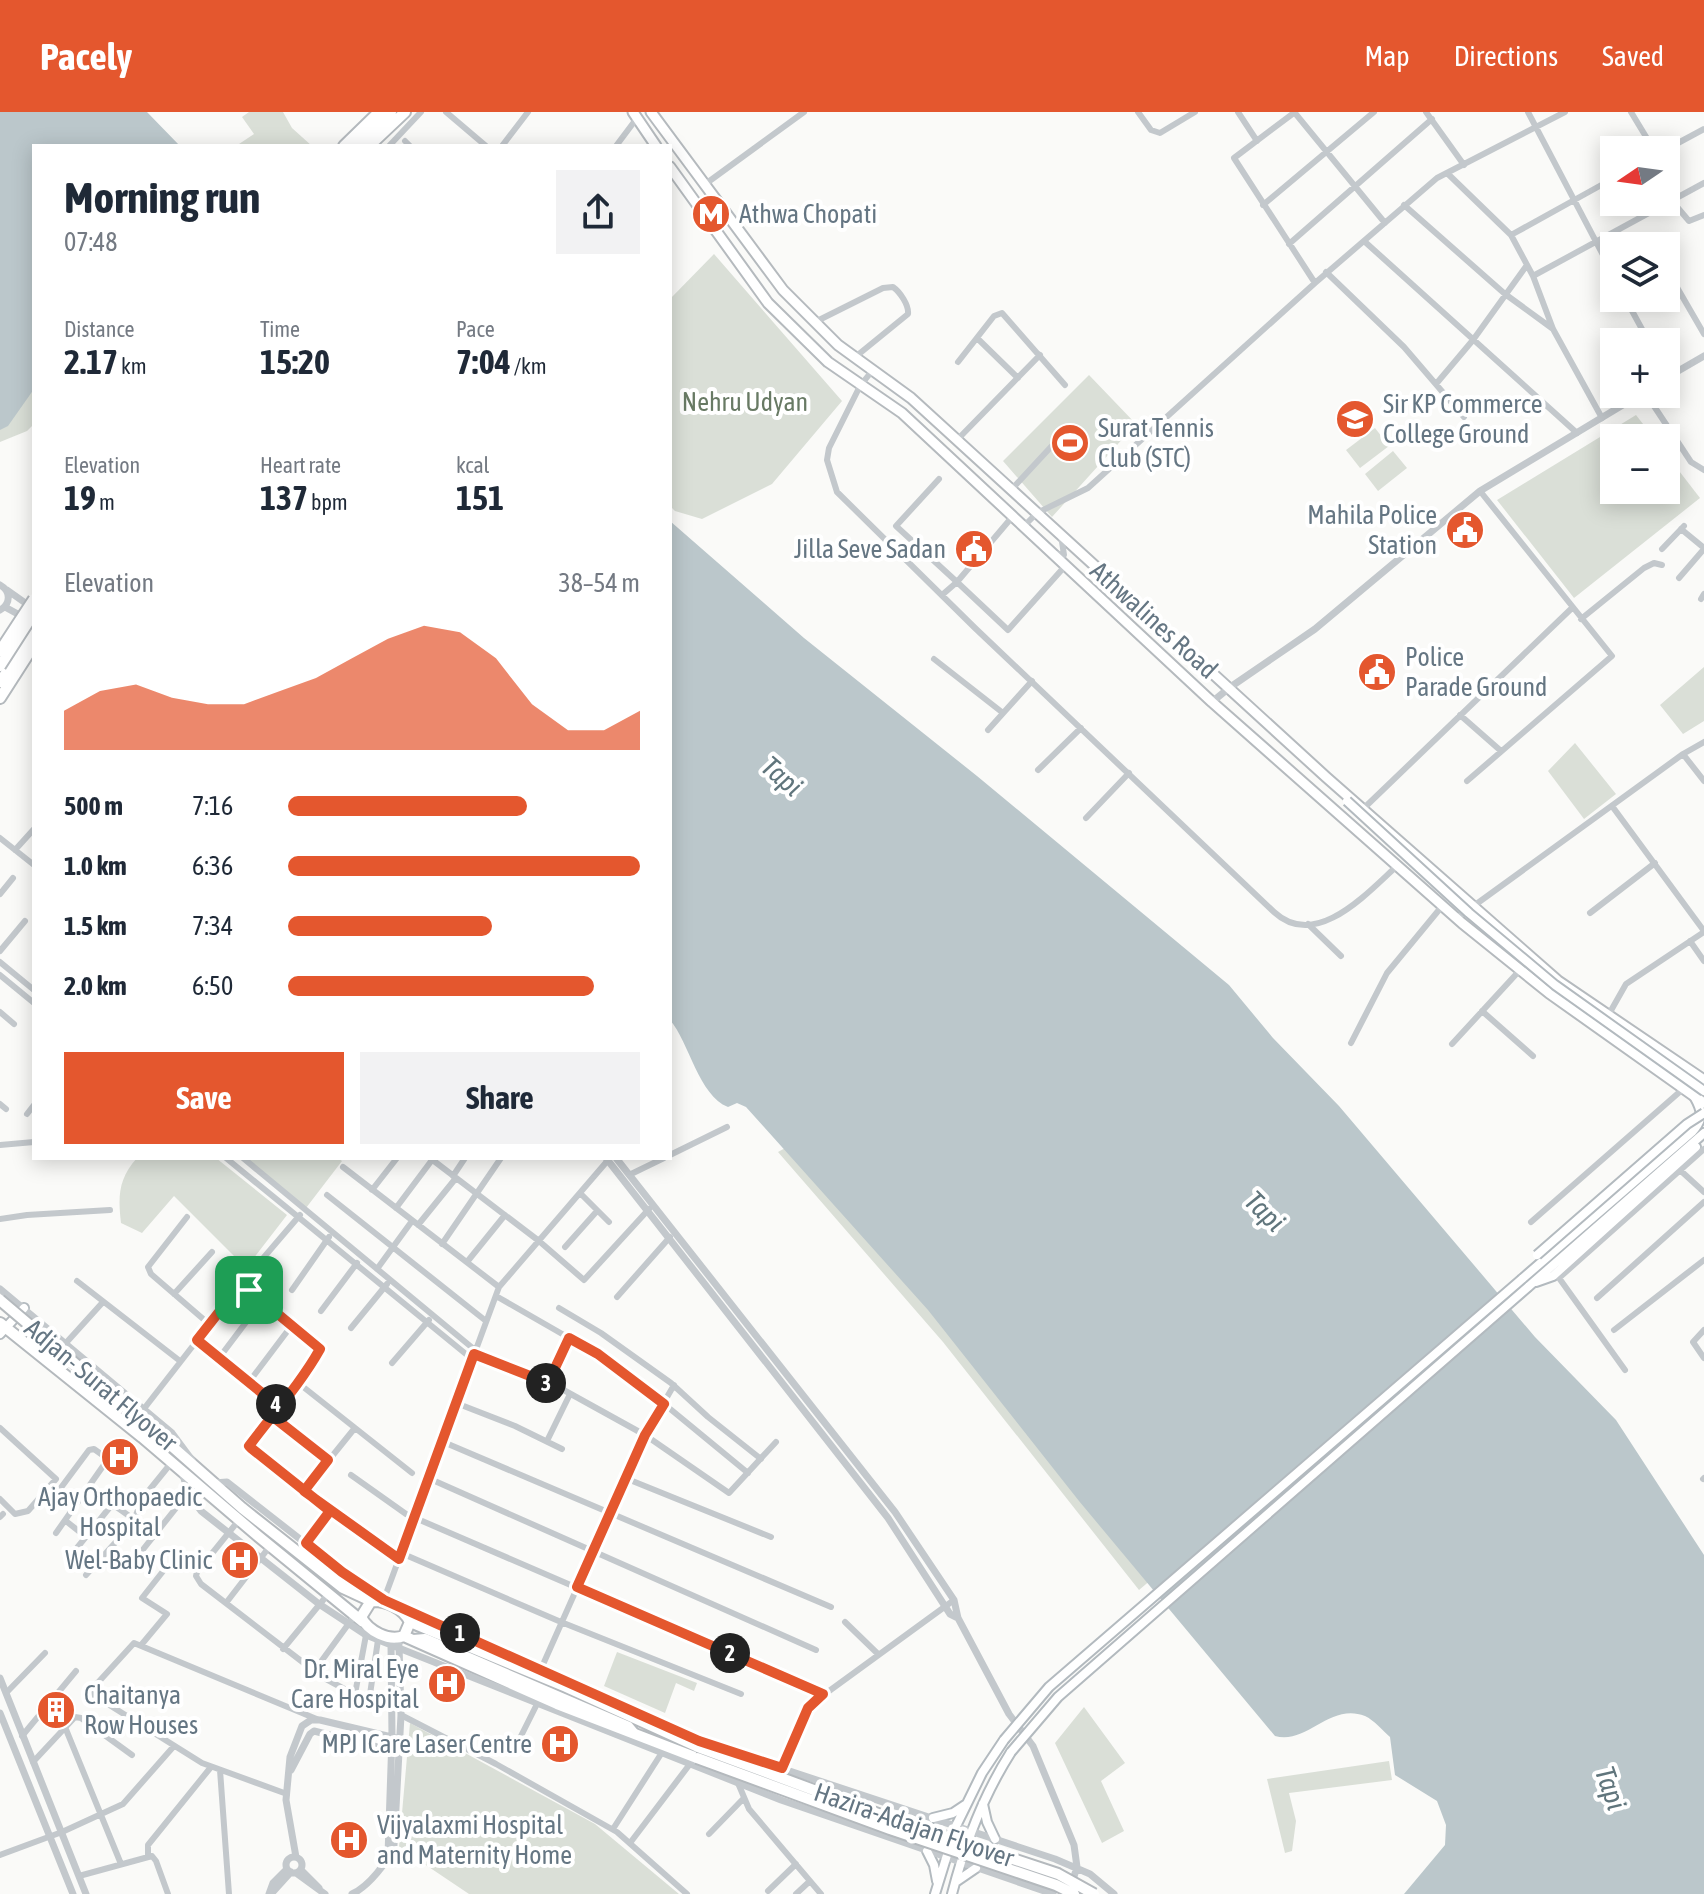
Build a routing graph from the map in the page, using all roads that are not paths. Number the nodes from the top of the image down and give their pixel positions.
1 (379, 112) edge
2 (391, 112) edge
3 (405, 112) edge
4 (412, 112) edge
5 (421, 112) edge
6 (446, 112) edge
7 (515, 112) edge
8 (528, 112) edge
9 (651, 112) edge
10 (804, 112) edge
11 (1138, 112) edge
12 (1195, 112) edge
13 (1238, 112) edge
14 (1295, 112) edge
15 (1374, 112) edge
16 (1426, 112) edge
17 (1528, 112) edge
18 (1565, 112) edge
19 (1631, 112) edge
20 (635, 115) edge
21 (523, 119) junction
22 (1432, 119) junction
23 (1537, 128) junction
24 (1704, 129) edge
25 (1646, 136) edge
26 (1257, 141) junction
27 (1680, 142) edge
28 (346, 144) edge
29 (357, 144) edge
30 (371, 144) edge
31 (380, 144) edge
32 (391, 144) edge
33 (484, 144) edge
34 (504, 144) edge
35 (617, 144) edge
36 (655, 144) edge
37 (1327, 152) junction
38 (1464, 165) junction
39 (672, 170) edge
40 (1447, 173) junction
41 (1704, 183) edge
42 (704, 185) junction
43 (1355, 186) junction
44 (1600, 186) edge
45 (1680, 196) edge
46 (1575, 200) junction
47 (1263, 205) junction
48 (1404, 205) junction
49 (1680, 210) edge
50 (1704, 215) edge
51 (1645, 216) edge
52 (1385, 223) junction
53 (1511, 235) junction
54 (1364, 241) junction
55 (1597, 243) junction
56 (1289, 244) junction
57 (1600, 249) edge
58 (1527, 265) junction
59 (1326, 272) junction
60 (1533, 276) junction
61 (1315, 283) junction
62 (1680, 293) edge
63 (1505, 294) junction
64 (815, 322) junction
65 (1553, 329) junction
66 (1704, 334) edge
67 (977, 338) junction
68 (1473, 340) junction
69 (1040, 355) junction
70 (1704, 356) edge
71 (854, 358) junction
72 (958, 362) dead end
73 (1680, 369) edge
74 (872, 371) junction
75 (1018, 378) junction
76 (1436, 384) junction
77 (1065, 385) dead end
78 (860, 386) junction
79 (1620, 408) edge
80 (1654, 408) edge
81 (1464, 417) dead end
82 (1602, 418) junction
83 (1577, 433) junction
84 (1061, 436) dead end
85 (957, 440) junction
86 (1704, 470) edge
87 (939, 479) dead end
88 (1011, 490) junction
89 (1480, 491) junction
90 (1037, 513) junction
91 (1013, 516) junction
92 (1024, 526) junction
93 (1061, 535) junction
94 (1704, 548) edge
95 (1662, 549) dead end
96 (1054, 553) junction
97 (1066, 565) junction
98 (1662, 565) dead end
99 (1679, 578) dead end
100 (957, 582) junction
101 (3, 587) edge
102 (942, 595) junction
103 (32, 602) edge
104 (1572, 608) junction
105 (2, 609) edge
106 (32, 609) edge
107 (32, 614) edge
108 (1581, 619) junction
109 (32, 622) edge
110 (32, 634) edge
111 (32, 648) edge
112 (0, 651) edge
113 (934, 659) dead end
114 (0, 666) edge
115 (1218, 678) junction
116 (1032, 681) junction
117 (0, 682) edge
118 (1229, 688) junction
119 (1201, 691) junction
120 (0, 698) edge
121 (1212, 702) junction
122 (1003, 713) junction
123 (1460, 715) junction
124 (1081, 728) junction
125 (988, 730) dead end
126 (1704, 742) edge
127 (1501, 751) junction
128 (1683, 754) junction
129 (1038, 770) dead end
130 (1129, 773) junction
131 (1326, 777) junction
132 (1467, 781) dead end
133 (1704, 781) edge
134 (1612, 806) junction
135 (1363, 809) junction
136 (1086, 818) dead end
137 (32, 831) edge
138 (0, 838) edge
139 (15, 850) junction
140 (32, 861) edge
141 (1655, 863) junction
142 (1398, 865) junction
143 (13, 878) dead end
144 (0, 894) edge
145 (1443, 905) junction
146 (1473, 907) junction
147 (1590, 913) dead end
148 (1457, 918) junction
149 (25, 921) dead end
150 (1308, 924) junction
151 (1704, 931) edge
152 (1690, 941) junction
153 (0, 951) edge
154 (1341, 956) dead end
155 (1704, 961) edge
156 (0, 962) edge
157 (1520, 970) junction
158 (0, 976) edge
159 (31, 988) edge
160 (32, 1001) edge
161 (1482, 1011) junction
162 (0, 1012) edge
163 (1609, 1014) junction
164 (14, 1024) dead end
165 (1639, 1036) junction
166 (1351, 1043) dead end
167 (1452, 1044) dead end
168 (1629, 1050) junction
169 (1533, 1056) dead end
170 (1704, 1080) edge
171 (1683, 1089) junction
172 (1704, 1091) edge
173 (1700, 1100) edge
174 (32, 1108) edge
175 (1704, 1113) edge
176 (27, 1114) dead end
177 (727, 1127) dead end
178 (1704, 1135) edge
179 (32, 1142) edge
180 (0, 1145) edge
181 (1704, 1149) edge
182 (672, 1154) edge
183 (228, 1160) edge
184 (245, 1160) edge
185 (395, 1160) edge
186 (430, 1160) edge
187 (432, 1160) edge
188 (464, 1160) edge
189 (500, 1160) edge
190 (609, 1160) edge
191 (611, 1160) edge
192 (611, 1160) edge
193 (660, 1160) edge
194 (343, 1167) dead end
195 (1681, 1171) junction
196 (629, 1175) junction
197 (454, 1177) junction
198 (372, 1190) junction
199 (1704, 1192) edge
200 (476, 1193) junction
201 (580, 1193) junction
202 (327, 1195) dead end
203 (1704, 1202) edge
204 (650, 1207) junction
205 (396, 1208) junction
206 (110, 1210) dead end
207 (305, 1210) junction
208 (597, 1211) junction
209 (505, 1215) junction
210 (187, 1217) dead end
211 (298, 1217) junction
212 (0, 1219) edge
213 (609, 1222) dead end
214 (1531, 1222) dead end
215 (415, 1223) junction
216 (332, 1232) junction
217 (672, 1235) junction
218 (327, 1240) junction
219 (539, 1241) junction
220 (442, 1244) junction
221 (565, 1247) dead end
222 (392, 1249) junction
223 (212, 1252) dead end
224 (362, 1257) junction
225 (1704, 1260) edge
226 (467, 1262) junction
227 (356, 1264) junction
228 (377, 1269) junction
229 (390, 1280) junction
230 (77, 1281) dead end
231 (1526, 1282) junction
232 (241, 1284) junction
233 (384, 1287) junction
234 (499, 1287) junction
235 (0, 1289) edge
236 (292, 1290) dead end
237 (174, 1294) junction
238 (496, 1296) junction
239 (617, 1297) dead end
240 (1597, 1298) dead end
241 (0, 1300) edge
242 (262, 1301) junction
243 (103, 1302) junction
244 (24, 1308) junction
245 (559, 1308) dead end
246 (321, 1311) dead end
247 (433, 1316) junction
248 (486, 1321) junction
249 (427, 1322) junction
250 (209, 1324) junction
251 (292, 1325) junction
252 (2, 1328) edge
253 (351, 1328) dead end
254 (1614, 1330) dead end
255 (1704, 1330) edge
256 (569, 1338) junction
257 (197, 1340) junction
258 (65, 1344) junction
259 (761, 1349) junction
260 (474, 1354) junction
261 (219, 1358) junction
262 (1704, 1358) edge
263 (180, 1361) junction
264 (392, 1363) dead end
265 (1625, 1370) dead end
266 (249, 1382) junction
267 (297, 1382) junction
268 (548, 1383) junction
269 (674, 1385) junction
270 (570, 1394) junction
271 (456, 1403) junction
272 (664, 1404) junction
273 (278, 1406) junction
274 (143, 1410) junction
275 (272, 1416) junction
276 (0, 1428) edge
277 (354, 1429) junction
278 (645, 1435) junction
279 (441, 1441) junction
280 (547, 1441) junction
281 (776, 1442) dead end
282 (562, 1449) dead end
283 (761, 1459) junction
284 (328, 1460) junction
285 (172, 1462) junction
286 (182, 1471) junction
287 (201, 1471) junction
288 (412, 1473) dead end
289 (748, 1473) junction
290 (351, 1475) dead end
291 (428, 1478) junction
292 (625, 1478) junction
293 (214, 1483) junction
294 (304, 1491) junction
295 (57, 1493) dead end
296 (188, 1493) junction
297 (0, 1499) edge
298 (330, 1511) junction
299 (610, 1513) junction
300 (413, 1517) junction
301 (135, 1520) junction
302 (239, 1520) junction
303 (66, 1521) junction
304 (228, 1532) junction
305 (56, 1533) dead end
306 (86, 1537) junction
307 (771, 1537) dead end
308 (306, 1543) junction
309 (270, 1546) junction
310 (593, 1551) junction
311 (141, 1552) dead end
312 (298, 1553) junction
313 (400, 1556) junction
314 (261, 1558) junction
315 (68, 1559) dead end
316 (164, 1570) dead end
317 (342, 1572) junction
318 (86, 1575) dead end
319 (335, 1582) junction
320 (577, 1587) junction
321 (329, 1592) junction
322 (954, 1600) junction
323 (371, 1601) junction
324 (383, 1601) junction
325 (226, 1603) junction
326 (319, 1604) junction
327 (831, 1607) dead end
328 (945, 1607) junction
329 (359, 1618) junction
330 (958, 1618) junction
331 (561, 1622) junction
332 (845, 1622) dead end
333 (412, 1623) junction
334 (349, 1625) junction
335 (366, 1635) junction
336 (378, 1640) junction
337 (399, 1641) junction
338 (142, 1644) junction
339 (283, 1649) junction
340 (816, 1650) dead end
341 (45, 1653) dead end
342 (878, 1654) junction
343 (541, 1669) junction
344 (76, 1671) dead end
345 (0, 1678) edge
346 (326, 1679) dead end
347 (6, 1693) junction
348 (355, 1694) junction
349 (741, 1694) dead end
350 (823, 1694) junction
351 (369, 1701) junction
352 (537, 1704) junction
353 (393, 1707) junction
354 (0, 1713) edge
355 (401, 1715) junction
356 (319, 1720) junction
357 (65, 1727) junction
358 (22, 1736) junction
359 (396, 1738) junction
360 (174, 1746) junction
361 (514, 1750) dead end
362 (396, 1751) junction
363 (661, 1754) junction
364 (132, 1755) dead end
365 (695, 1757) junction
366 (33, 1762) junction
367 (211, 1767) junction
368 (782, 1768) junction
369 (220, 1770) junction
370 (290, 1772) junction
371 (738, 1783) junction
372 (287, 1794) junction
373 (743, 1799) junction
374 (967, 1804) junction
375 (983, 1804) junction
376 (101, 1815) junction
377 (933, 1818) junction
378 (956, 1826) junction
379 (613, 1829) junction
380 (971, 1831) junction
381 (62, 1832) junction
382 (709, 1834) dead end
383 (51, 1837) junction
384 (995, 1839) junction
385 (630, 1843) junction
386 (927, 1851) junction
387 (0, 1855) edge
388 (148, 1857) junction
389 (296, 1857) junction
390 (945, 1858) junction
391 (961, 1863) junction
392 (121, 1864) junction
393 (796, 1864) junction
394 (1077, 1867) junction
395 (976, 1868) junction
396 (294, 1871) junction
397 (79, 1876) junction
398 (810, 1881) junction
399 (936, 1890) edge
400 (953, 1890) edge
401 (768, 1891) dead end
402 (323, 1892) edge
403 (359, 1893) edge
404 (818, 1893) edge
405 (73, 1894) edge
406 (86, 1894) edge
407 (168, 1894) edge
408 (229, 1894) edge
409 (270, 1894) edge
410 (687, 1894) edge
411 (796, 1894) edge
412 (1053, 1894) edge
413 (1072, 1894) edge
414 (1094, 1894) edge
415 (1114, 1894) edge

1 - 28 highway
2 - 29 highway
3 - 30 highway
4 - 31 highway
5 - 32 street
6 - 33 street
7 - 21 street
8 - 21 street
9 - 42 main road, Athwalines Road
10 - 42 street
11 - 12 street
13 - 26 street
14 - 26 street
14 - 37 street
15 - 37 street
16 - 22 street
17 - 23 street
18 - 23 street
19 - 25 street
20 - 35 street
20 - 36 main road
21 - 34 street
22 - 38 street
22 - 43 street
23 - 38 street
23 - 46 street
24 - 27 street
26 - 47 street
37 - 43 street
37 - 47 street
38 - 40 street
39 - 78 main road, Athwalines Road
40 - 48 street
40 - 53 street
41 - 45 street
42 - 64 main road, Athwalines Road
43 - 52 street
43 - 56 street
44 - 46 street
46 - 53 street
46 - 55 street
47 - 56 street
48 - 52 street
48 - 63 street
49 - 50 street
51 - 55 street
52 - 54 street
53 - 58 street
54 - 59 street
54 - 68 street
55 - 57 street
55 - 60 street
56 - 61 street
58 - 60 street
58 - 63 street
59 - 61 street
59 - 76 street
60 - 65 street
61 - 90 street
62 - 66 street
63 - 65 street
63 - 68 street
64 - 71 main road, Athwalines Road
64 - 71 street
65 - 82 street
67 - 69 street
67 - 72 street
67 - 75 street
68 - 76 street
68 - 83 street
69 - 75 street
69 - 77 street
70 - 73 street
71 - 74 main road, Athwalines Road
74 - 78 street
74 - 85 main road, Athwalines Road
75 - 85 street
76 - 81 street
78 - 91 main road, Athwalines Road
78 - 102 street
79 - 82 street
80 - 86 street
82 - 83 street
83 - 89 street
84 - 88 street
85 - 88 main road, Athwalines Road
87 - 100 street
88 - 90 main road, Athwalines Road
89 - 104 street
89 - 118 street
90 - 92 street
90 - 93 main road, Athwalines Road
91 - 92 main road, Athwalines Road
91 - 100 street
92 - 96 main road, Athwalines Road
93 - 96 street
93 - 115 main road, Athwalines Road
94 - 95 street
94 - 99 street
96 - 97 main road, Athwalines Road
97 - 100 street
97 - 119 main road, Athwalines Road
98 - 108 street
100 - 102 street
101 - 105 street
101 - 106 street
102 - 116 street
103 - 112 highway, bridge
104 - 108 street
104 - 123 street
105 - 109 street
107 - 114 highway, bridge
108 - 127 street
110 - 117 highway
111 - 120 highway
113 - 122 street
115 - 118 main road, Athwalines Road
115 - 119 main road
116 - 122 street
116 - 124 street
118 - 121 street
118 - 131 main road, Athwalines Road
119 - 121 main road, Athwalines Road
121 - 142 main road, Athwalines Road
122 - 125 street
123 - 127 street
123 - 135 street
124 - 129 street
124 - 130 street
126 - 128 street
127 - 132 street
128 - 133 street
128 - 134 street
130 - 136 street
130 - 150 street
131 - 135 main road, Athwalines Road
131 - 172 main road, bridge
134 - 141 street
134 - 146 street
135 - 146 main road, Athwalines Road
137 - 139 street
138 - 139 street
139 - 140 street
141 - 147 street
141 - 151 street
142 - 145 main road, Athwalines Road
142 - 150 street
143 - 144 street
145 - 148 main road, Athwalines Road
145 - 166 street
146 - 148 street
146 - 163 main road, Athwalines Road
148 - 157 main road, Athwalines Road
149 - 153 street
150 - 154 street
151 - 152 street
152 - 155 street
152 - 163 street
156 - 159 street
157 - 161 street
157 - 168 main road, Athwalines Road
158 - 160 street
161 - 167 street
161 - 169 street
162 - 164 street
163 - 165 main road, Athwalines Road
165 - 168 main road
165 - 170 main road, Athwalines Road
168 - 171 main road, Athwalines Road
171 - 173 main road, Athwalines Road
171 - 214 street
173 - 231 main road
174 - 176 street
175 - 231 main road, bridge
177 - 182 street
178 - 231 main road
178 - 231 main road
179 - 180 street
181 - 195 street
183 - 211 street
184 - 207 street
185 - 198 street
186 - 205 street
187 - 197 street
188 - 197 street
189 - 200 street
190 - 201 street
191 - 196 street
192 - 204 street
193 - 196 street
194 - 198 street
195 - 199 street
195 - 265 street
196 - 204 street
197 - 200 street
197 - 215 street
198 - 205 street
200 - 209 street
200 - 220 street
201 - 208 street
201 - 219 street
202 - 222 street
203 - 240 street
204 - 217 street
204 - 219 street
205 - 215 street
206 - 212 street
207 - 211 street
207 - 216 street
208 - 213 street
208 - 221 street
209 - 219 street
209 - 226 street
210 - 237 street
211 - 218 street
211 - 232 street
215 - 220 street
215 - 222 street
216 - 218 street
216 - 224 street
217 - 239 street
217 - 259 street
218 - 227 street
218 - 236 street
219 - 234 street
220 - 226 street
222 - 228 street
222 - 248 street
223 - 237 street
224 - 227 street
224 - 228 street
225 - 254 street
226 - 234 street
227 - 233 street
227 - 246 street
228 - 229 street
229 - 233 street
229 - 247 street
230 - 243 street
231 - 374 main road, bridge
231 - 375 main road, bridge
232 - 242 street
232 - 250 street
233 - 249 street
233 - 253 street
234 - 238 street
235 - 244 street
237 - 250 street
238 - 248 street
238 - 256 street
241 - 287 highway, Adjan- Surat Flyover, bridge
242 - 251 street
242 - 261 street
243 - 258 street
243 - 263 street
244 - 252 main road
244 - 258 street
245 - 269 street
247 - 249 street
247 - 260 street
248 - 260 street
249 - 260 street
249 - 264 street
250 - 257 street
251 - 266 street
251 - 267 street
252 - 285 highway, Hazira-Adajan Flyover
255 - 262 street
256 - 268 street
256 - 272 street
257 - 261 street
257 - 263 street
258 - 274 street
259 - 322 street
259 - 328 street
260 - 268 street
260 - 271 street
261 - 266 street
263 - 274 street
266 - 273 street
267 - 273 street
267 - 277 street
268 - 270 street
269 - 272 street
269 - 283 street
270 - 278 street
270 - 280 street
271 - 279 street
271 - 280 street
272 - 278 street
272 - 289 street
273 - 275 street
274 - 287 street
275 - 284 street
275 - 294 street
276 - 297 street
277 - 284 street
277 - 288 street
278 - 289 street
278 - 292 street
279 - 291 street
279 - 299 street
280 - 282 street
281 - 283 street
283 - 289 street
284 - 294 street
285 - 286 highway, Hazira-Adajan Flyover
285 - 301 street
286 - 296 street
286 - 302 highway, Hazira-Adajan Flyover
287 - 293 highway, Adjan- Surat Flyover
290 - 300 street
291 - 300 street
291 - 310 street
292 - 299 street
292 - 307 street
293 - 308 street
293 - 312 highway, Adjan- Surat Flyover
294 - 298 street
295 - 303 street
296 - 304 street
296 - 311 street
298 - 308 street
298 - 313 street
299 - 310 street
299 - 327 street
300 - 313 street
300 - 320 street
301 - 306 street
301 - 318 street
302 - 304 street
302 - 309 highway, Hazira-Adajan Flyover
303 - 305 street
303 - 306 street
304 - 314 street
304 - 325 street
306 - 315 street
308 - 312 street
308 - 317 street
309 - 314 street
309 - 321 highway, Hazira-Adajan Flyover
310 - 320 street
310 - 340 street
312 - 319 highway, Adjan- Surat Flyover
313 - 324 street
313 - 331 street
314 - 325 street
314 - 326 street
316 - 338 street
317 - 319 highway
317 - 324 street
319 - 323 highway, Adjan- Surat Flyover
320 - 331 street
320 - 350 street
321 - 326 street
321 - 329 highway, Hazira-Adajan Flyover
322 - 328 street
322 - 330 street
323 - 324 highway
323 - 329 highway
324 - 333 highway, Hazira-Adajan Flyover
324 - 343 street
325 - 339 street
326 - 334 street
326 - 339 street
328 - 330 street
328 - 342 street
329 - 334 street
329 - 337 highway, Hazira-Adajan Flyover
330 - 394 street
331 - 343 street
331 - 349 street
332 - 342 street
333 - 337 highway
333 - 365 highway, Hazira-Adajan Flyover
334 - 335 street
334 - 339 street
335 - 336 street
335 - 348 street
336 - 337 street
336 - 351 street
337 - 352 street
337 - 353 street
337 - 355 street
337 - 365 highway, Hazira-Adajan Flyover
338 - 356 street
338 - 360 street
341 - 347 street
342 - 350 street
343 - 368 street
344 - 358 street
345 - 347 street
346 - 348 street
347 - 358 street
348 - 351 street
350 - 368 street
351 - 353 street
352 - 361 street
352 - 363 street
353 - 359 street
354 - 383 street
355 - 359 street
355 - 379 street
356 - 359 street
356 - 370 street
357 - 364 street
357 - 366 street
357 - 376 street
358 - 366 street
359 - 362 street
360 - 367 street
360 - 376 street
362 - 370 street
362 - 403 street
363 - 365 street
363 - 379 street
365 - 371 street
365 - 385 street
365 - 413 highway, Hazira-Adajan Flyover, bridge
365 - 414 highway, Hazira-Adajan Flyover, bridge
366 - 381 street
367 - 369 street
367 - 388 street
368 - 377 street
369 - 372 street
369 - 408 street
370 - 372 street
371 - 373 street
371 - 386 street
372 - 389 street
373 - 382 street
373 - 393 street
374 - 377 main road
374 - 378 main road
375 - 380 main road
375 - 384 main road
376 - 381 street
376 - 392 street
377 - 378 street
378 - 380 street
378 - 390 main road
379 - 385 street
380 - 384 street
380 - 391 main road
381 - 383 street
381 - 397 street
383 - 387 street
383 - 405 street
384 - 394 street
385 - 410 street
386 - 390 street
386 - 399 main road
388 - 392 street
388 - 407 street
389 - 396 street
389 - 396 street
390 - 391 street
390 - 399 main road
391 - 395 street
391 - 400 main road
392 - 397 street
393 - 398 street
393 - 401 street
394 - 413 street
394 - 415 street
395 - 400 main road
395 - 412 street
396 - 402 street
396 - 409 street
397 - 406 street
398 - 404 street
398 - 411 street

